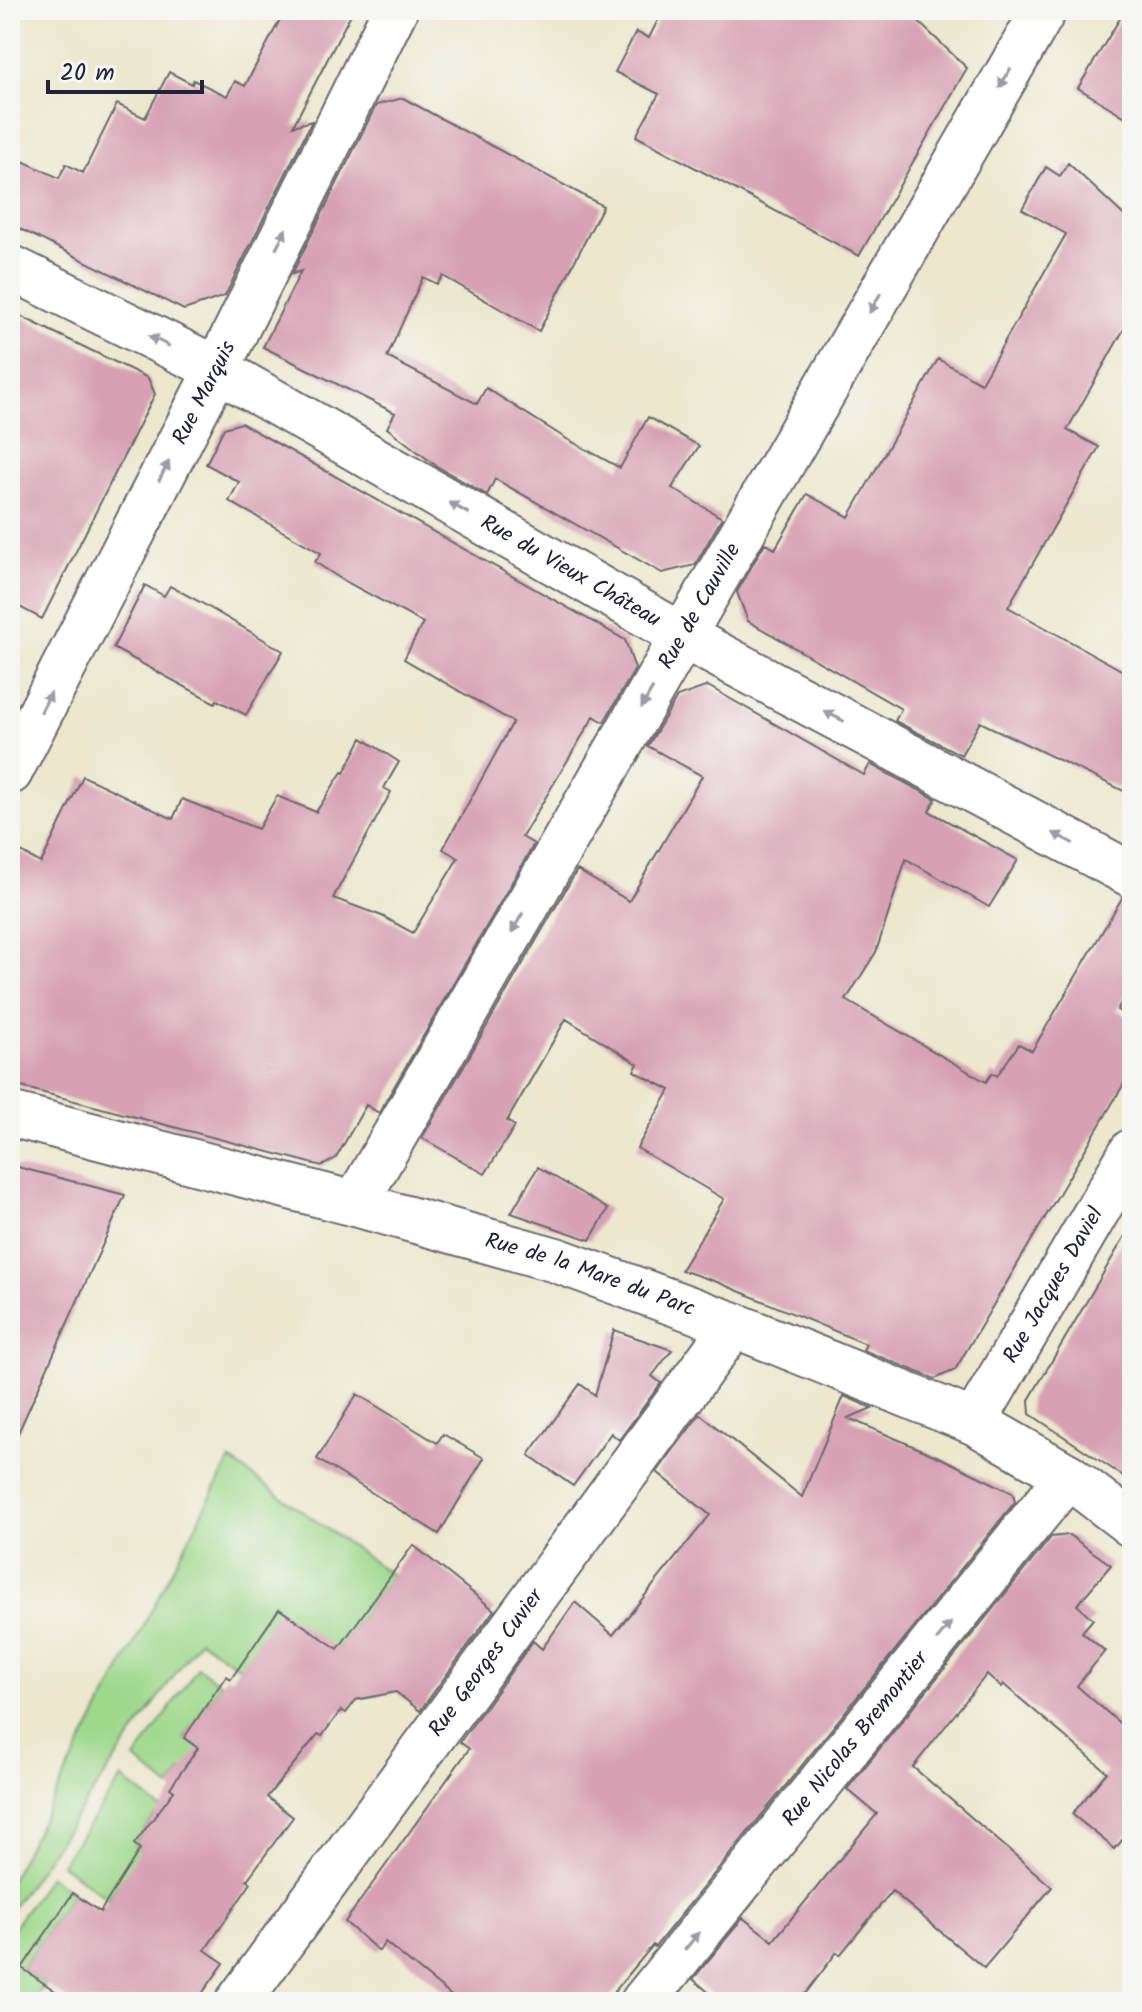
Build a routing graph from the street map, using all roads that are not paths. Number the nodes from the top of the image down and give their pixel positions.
1 (395, 10) edge
2 (1044, 10) edge
3 (10, 267) edge
4 (217, 369) junction
5 (683, 636) junction
6 (10, 772) edge
7 (1132, 875) edge
8 (10, 1114) edge
9 (1132, 1151) edge
10 (355, 1204) junction
11 (734, 1325) junction
12 (974, 1422) junction
13 (1068, 1476) junction
14 (1132, 1525) edge
15 (238, 2002) edge
16 (643, 2002) edge

4 -> 1 street, Rue Marquis
2 -> 5 street, Rue de Cauville
4 -> 3 street, Rue du Vieux Château
5 -> 4 street, Rue du Vieux Château
6 -> 4 street, Rue Marquis
7 -> 5 street, Rue du Vieux Château
5 -> 10 street, Rue de Cauville
8 - 10 street, Rue de la Mare du Parc
9 - 12 street, Rue Jacques Daviel
10 - 11 street, Rue de la Mare du Parc
11 - 12 street, Rue de la Mare du Parc
11 - 15 street, Rue Georges Cuvier
12 - 13 street, Rue de la Mare du Parc
13 - 14 street, Rue de la Mare du Parc
16 -> 13 street, Rue Nicolas Bremontier

